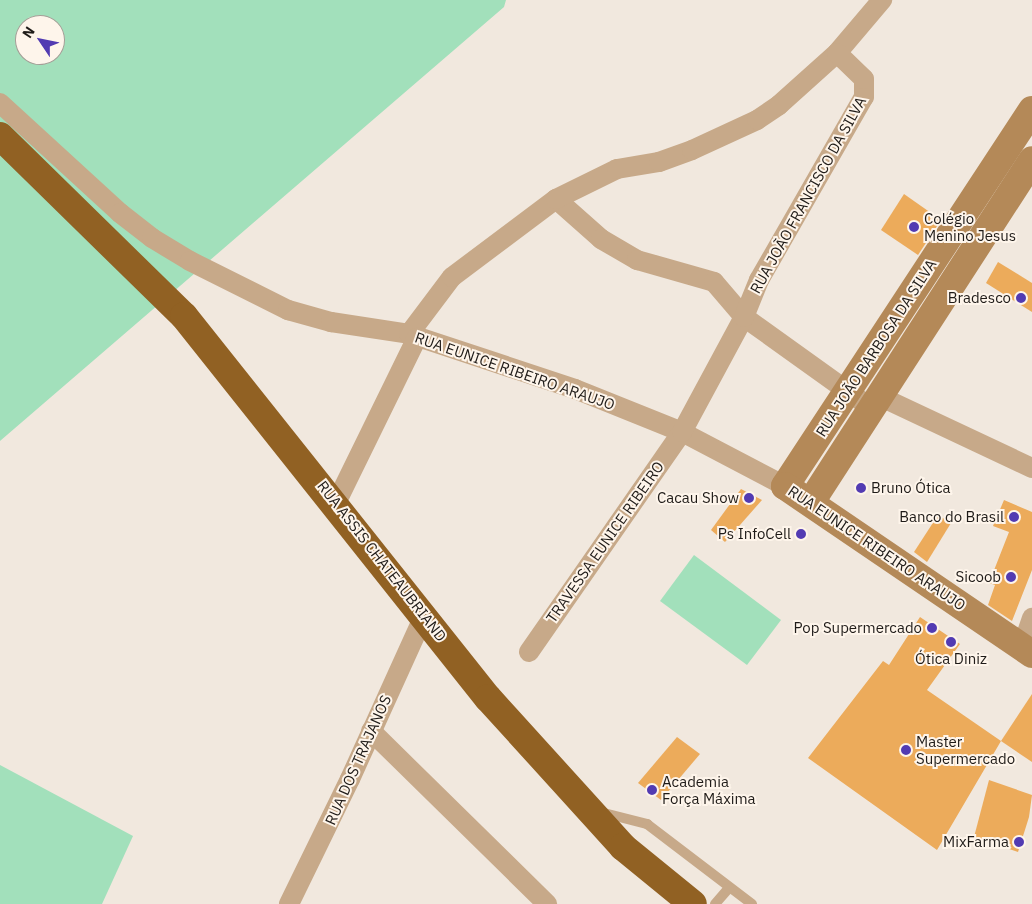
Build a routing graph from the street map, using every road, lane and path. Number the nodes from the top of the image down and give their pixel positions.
1 (882, 0) edge
2 (838, 53) junction
3 (0, 103) edge
4 (1032, 110) edge
5 (0, 136) edge
6 (1032, 160) edge
7 (556, 199) junction
8 (744, 317) junction
9 (413, 336) junction
10 (847, 393) junction
11 (875, 402) junction
12 (682, 432) junction
13 (1032, 468) edge
14 (785, 486) junction
15 (811, 502) junction
16 (336, 504) junction
17 (425, 614) junction
18 (1032, 618) edge
19 (1027, 650) edge
20 (529, 652) dead end
21 (371, 731) junction
22 (587, 808) junction
23 (729, 888) junction
24 (289, 904) edge
25 (547, 904) edge
26 (693, 904) edge
27 (715, 904) edge
28 (752, 904) edge

1 - 2 street
2 - 7 street
2 - 8 street, RUA JOÃO FRANCISCO DA SILVA
3 - 9 street, RUA EUNICE RIBEIRO ARAUJO
4 - 10 street, RUA JOÃO BARBOSA DA SILVA
5 - 16 highway, RUA ASSIS CHATEAUBRIAND
6 - 11 street, RUA JOÃO BARBOSA DA SILVA
7 - 8 street
7 - 9 street
8 - 10 street
8 - 12 street, RUA JOÃO FRANCISCO DA SILVA
9 - 12 street, RUA EUNICE RIBEIRO ARAUJO
9 - 16 street
10 - 11 street
10 - 14 street, RUA JOÃO BARBOSA DA SILVA
11 - 13 street
11 - 15 street, RUA JOÃO BARBOSA DA SILVA
12 - 14 street, RUA EUNICE RIBEIRO ARAUJO
12 - 20 street, TRAVESSA EUNICE RIBEIRO
14 - 15 street, RUA EUNICE RIBEIRO ARAUJO
15 - 19 street, RUA EUNICE RIBEIRO ARAUJO
16 - 17 highway, RUA ASSIS CHATEAUBRIAND
17 - 21 street, RUA DOS TRAJANOS
17 - 22 highway, RUA ASSIS CHATEAUBRIAND
18 - 19 street
21 - 24 street, RUA DOS TRAJANOS
21 - 25 street
22 - 23 lane
22 - 26 highway, RUA ASSIS CHATEAUBRIAND
23 - 27 lane
23 - 28 lane

